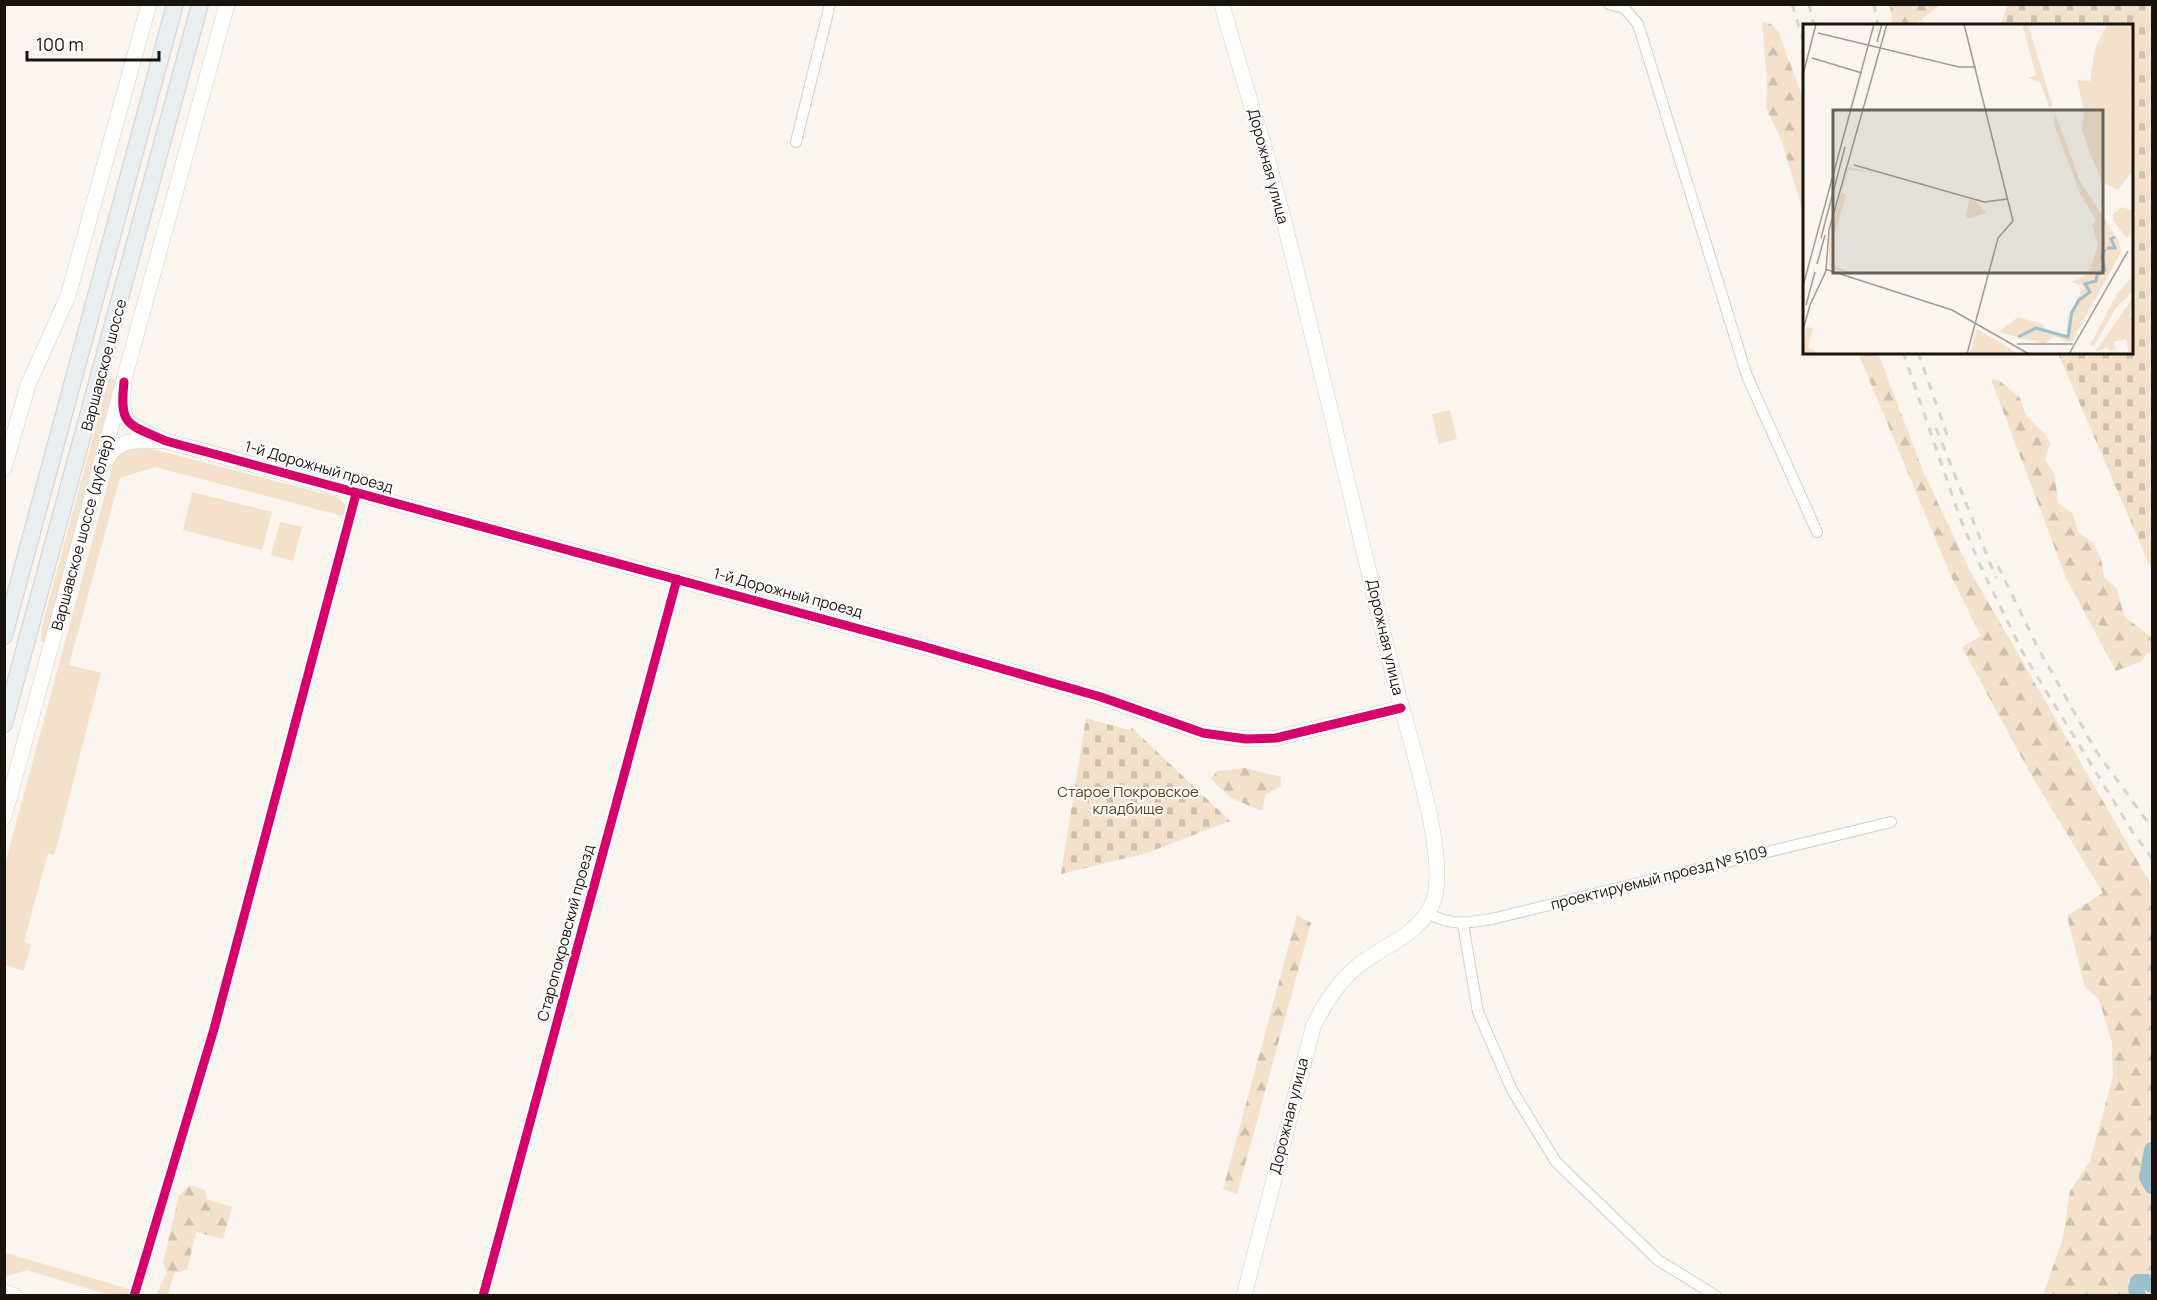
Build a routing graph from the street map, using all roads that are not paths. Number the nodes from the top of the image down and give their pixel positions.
1 (149, 4) edge
2 (175, 4) edge
3 (200, 4) edge
4 (227, 4) edge
5 (830, 4) edge
6 (1222, 4) edge
7 (1609, 4) edge
8 (796, 142) dead end
9 (124, 382) junction
10 (166, 441) junction
11 (4, 468) edge
12 (98, 479) junction
13 (357, 494) junction
14 (1816, 532) dead end
15 (677, 579) junction
16 (4, 636) edge
17 (1401, 708) junction
18 (4, 724) edge
19 (4, 817) edge
20 (1891, 822) dead end
21 (1427, 913) junction
22 (1463, 924) junction
23 (4, 1292) edge
24 (15, 1296) edge
25 (134, 1296) edge
26 (483, 1296) edge
27 (1244, 1296) edge
28 (1716, 1296) edge

1 - 11 main road
2 - 16 main road, Варшавское шоссе
3 - 18 main road, Варшавское шоссе
4 - 9 main road, Варшавское шоссе (дублёр)
5 - 8 street
6 - 17 main road, Дорожная улица
7 - 14 street
9 - 10 main road
9 - 12 main road, Варшавское шоссе (дублёр)
10 - 12 main road
10 - 13 main road, 1-й Дорожный проезд
12 - 19 main road, Варшавское шоссе (дублёр)
13 - 15 main road, 1-й Дорожный проезд
13 - 25 street
15 - 17 main road, 1-й Дорожный проезд
15 - 26 street, Старопокровский проезд
17 - 21 main road, Дорожная улица
20 - 22 street, проектируемый проезд № 5109
21 - 22 street, проектируемый проезд № 5109
21 - 27 main road, Дорожная улица
22 - 28 street
23 - 24 main road

